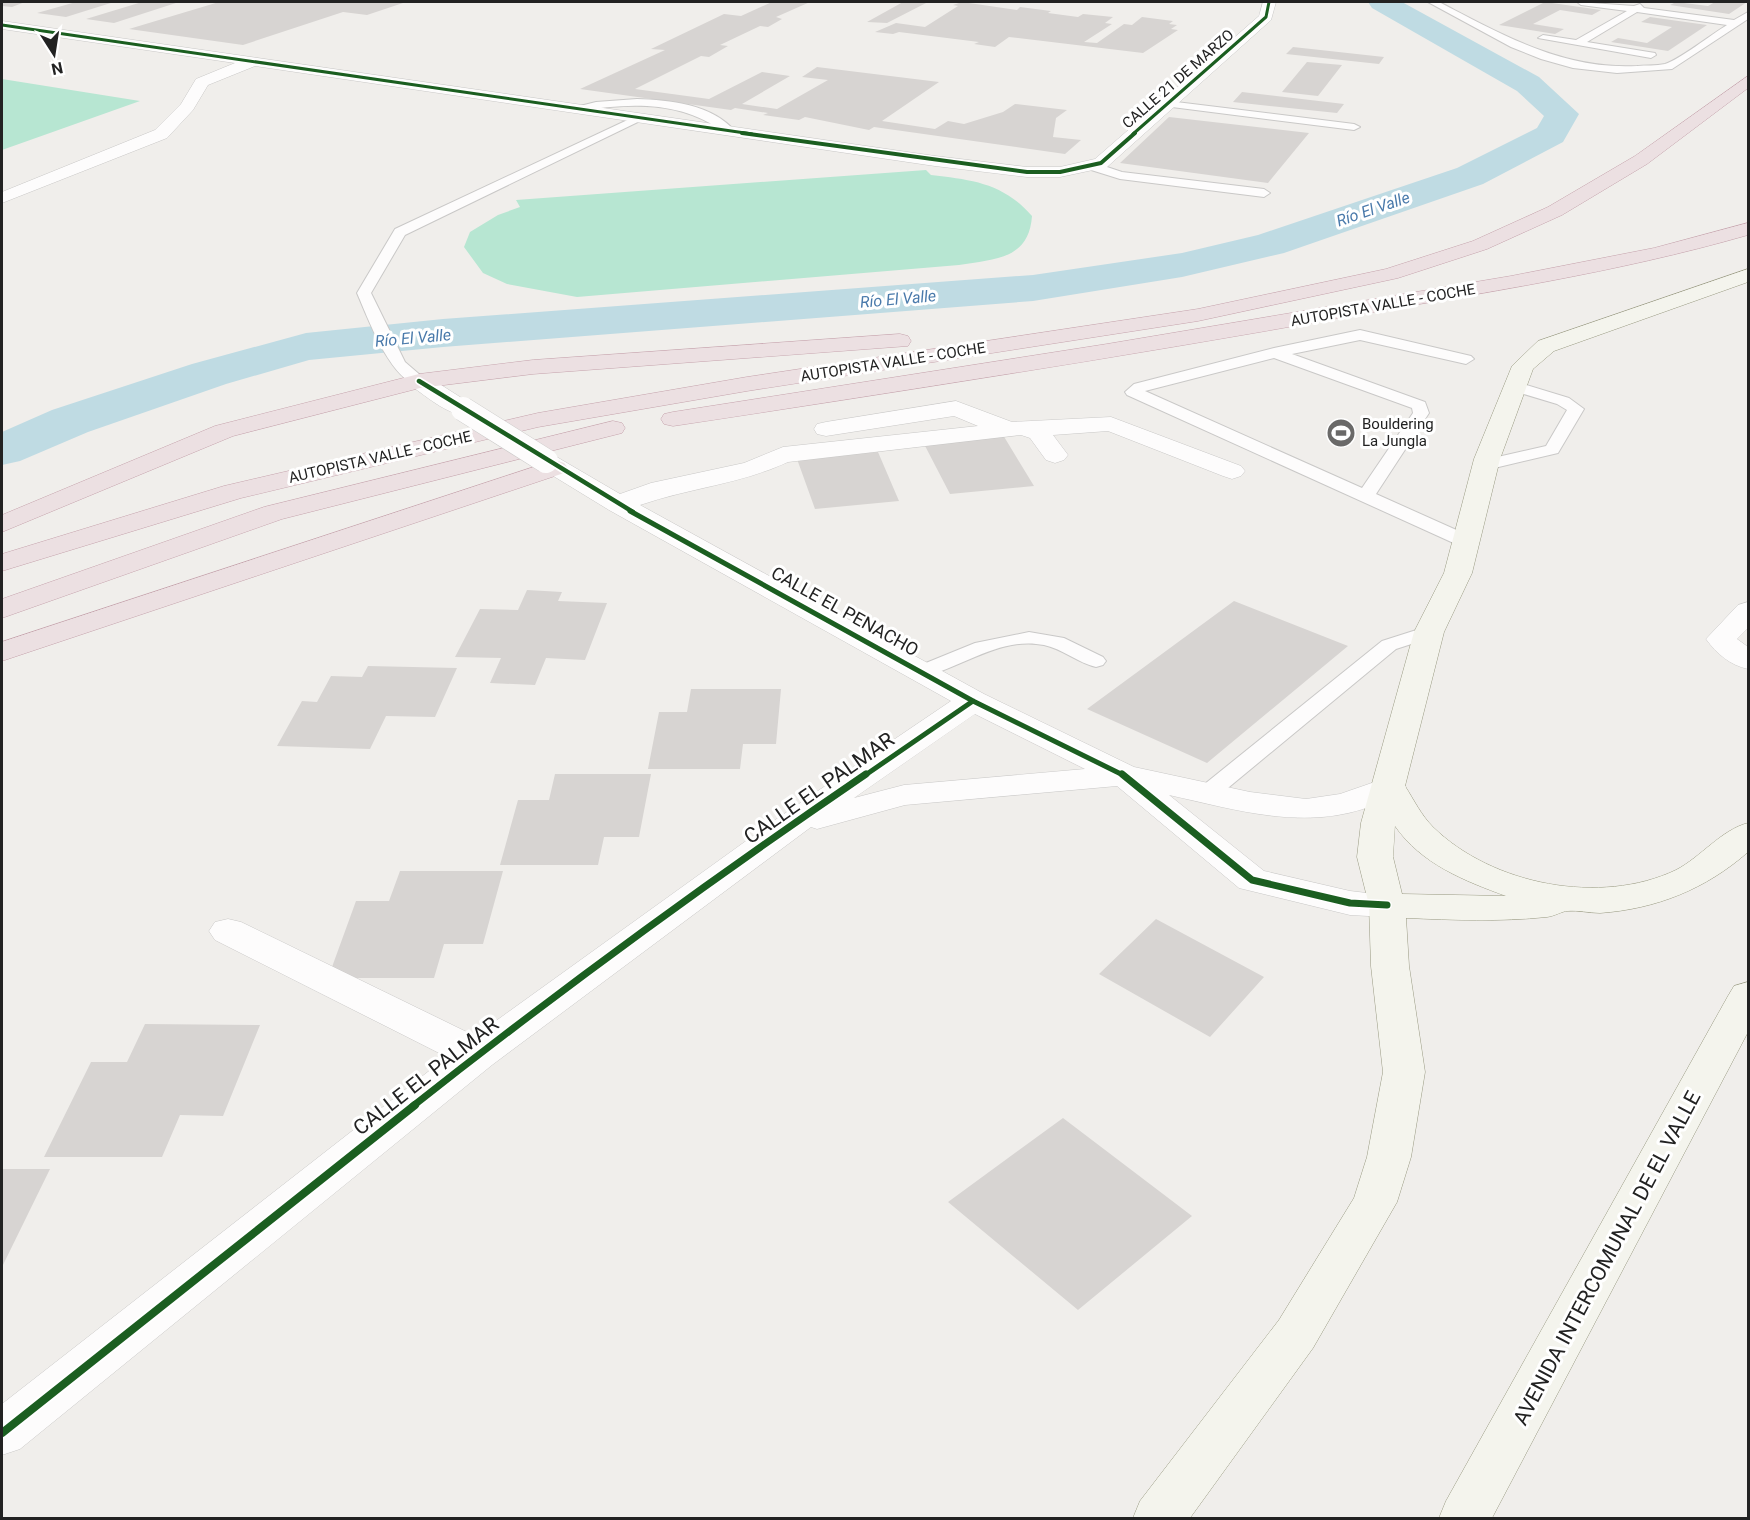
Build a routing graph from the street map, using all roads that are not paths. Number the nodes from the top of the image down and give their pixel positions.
1 (1269, 2) edge
2 (1433, 2) edge
3 (1581, 2) edge
4 (1649, 2) edge
5 (1637, 9) junction
6 (1749, 15) edge
7 (1736, 23) junction
8 (2, 25) edge
9 (1543, 38) dead end
10 (1577, 44) junction
11 (1652, 55) dead end
12 (250, 63) junction
13 (1749, 81) edge
14 (1168, 104) junction
15 (578, 108) junction
16 (640, 118) junction
17 (1354, 127) dead end
18 (729, 131) junction
19 (1092, 166) junction
20 (1264, 194) dead end
21 (2, 198) edge
22 (1749, 214) edge
23 (1749, 229) edge
24 (1749, 275) edge
25 (1345, 284) junction
26 (1496, 285) junction
27 (1274, 353) junction
28 (1466, 360) dead end
29 (419, 381) junction
30 (1513, 386) junction
31 (899, 417) junction
32 (1020, 429) junction
33 (916, 440) junction
34 (783, 455) junction
35 (1055, 455) dead end
36 (550, 464) junction
37 (1486, 465) junction
38 (1232, 471) dead end
39 (1365, 497) junction
40 (618, 504) junction
41 (2, 524) edge
42 (1466, 541) junction
43 (2, 563) edge
44 (2, 609) edge
45 (1749, 611) edge
46 (1429, 632) junction
47 (2, 652) edge
48 (1749, 660) edge
49 (1096, 661) dead end
50 (922, 671) junction
51 (973, 701) junction
52 (1124, 775) junction
53 (1389, 787) junction
54 (1209, 792) junction
55 (789, 826) junction
56 (1749, 834) edge
57 (1588, 903) junction
58 (1387, 905) junction
59 (228, 931) dead end
60 (1748, 998) edge
61 (478, 1055) junction
62 (2, 1433) edge
63 (1159, 1518) edge
64 (1465, 1518) edge

1 - 14 street, CALLE 21 DE MARZO
2 - 7 lane
3 - 5 lane
4 - 5 lane
5 - 7 lane
5 - 10 lane
6 - 7 lane
8 - 12 street
9 - 10 lane
10 - 11 lane
12 - 15 street
12 - 21 street
13 - 25 highway, AUTOPISTA VALLE - COCHE
14 - 17 lane
14 - 19 street, CALLE 21 DE MARZO
15 - 16 street
15 - 18 lane
16 - 18 street
16 - 29 lane
18 - 19 street
19 - 20 lane
22 - 26 highway
23 - 26 highway, AUTOPISTA VALLE - COCHE
24 - 30 main road
25 - 29 highway
25 - 43 highway, AUTOPISTA VALLE - COCHE
26 - 44 highway, AUTOPISTA VALLE - COCHE
27 - 28 lane
27 - 39 lane
27 - 39 lane
29 - 36 street, CALLE EL PENACHO, bridge
29 - 41 highway
30 - 37 main road
30 - 37 lane
31 - 32 street
31 - 33 street
31 - 34 street
32 - 33 street
32 - 35 street
32 - 38 street
33 - 34 street
34 - 40 street
36 - 40 street, CALLE EL PENACHO
36 - 47 highway
37 - 42 main road
39 - 42 lane
40 - 50 street, CALLE EL PENACHO
42 - 46 main road
45 - 48 street
46 - 53 main road
46 - 54 lane
49 - 50 lane
50 - 51 street, CALLE EL PENACHO
51 - 52 street, CALLE EL PENACHO
51 - 55 street, CALLE EL PALMAR
52 - 54 street
52 - 55 street, CALLE EL PALMAR
52 - 58 street
53 - 54 street
53 - 57 main road
53 - 58 main road
55 - 61 street, CALLE EL PALMAR
56 - 57 main road
57 - 58 main road
58 - 63 main road
59 - 61 street
60 - 64 main road, AVENIDA INTERCOMUNAL DE EL VALLE
61 - 62 street, CALLE EL PALMAR

